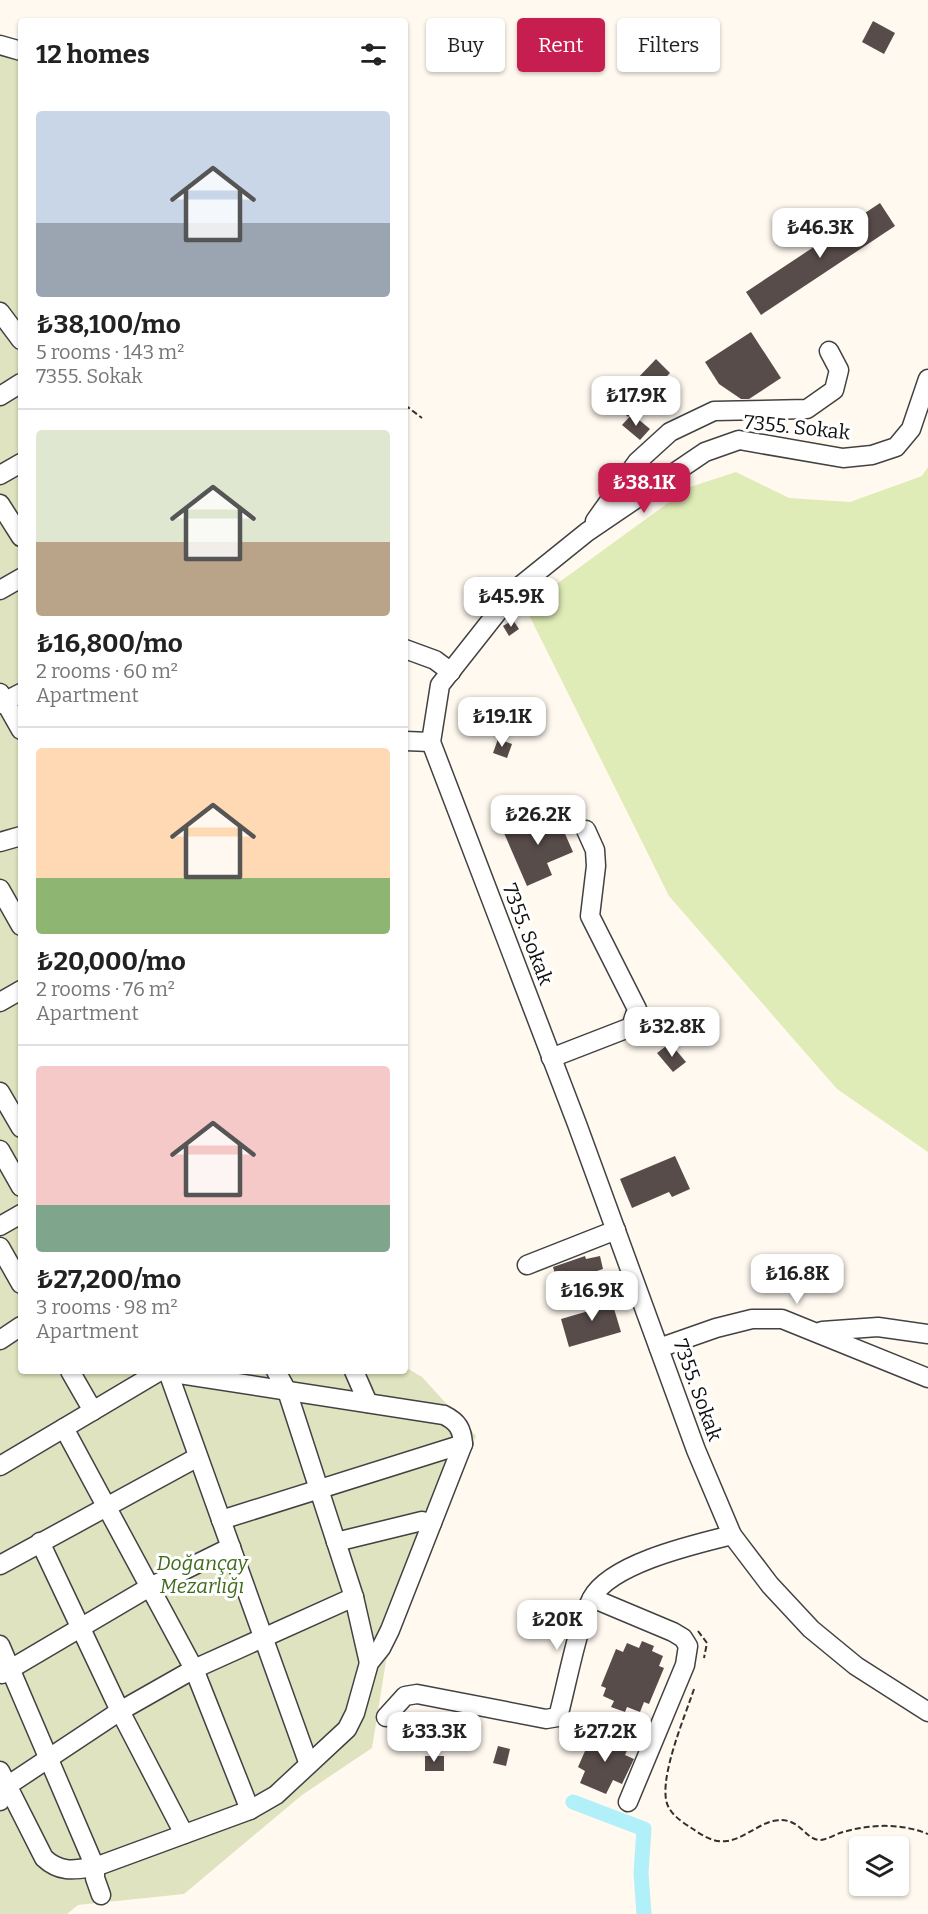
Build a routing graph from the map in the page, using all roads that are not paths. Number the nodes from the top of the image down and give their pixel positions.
1 (0, 45) edge
2 (18, 50) edge
3 (0, 312) edge
4 (18, 336) edge
5 (830, 351) dead end
6 (928, 379) edge
7 (18, 385) edge
8 (0, 396) edge
9 (920, 427) edge
10 (18, 465) edge
11 (0, 475) edge
12 (0, 504) edge
13 (18, 532) edge
14 (586, 532) junction
15 (18, 580) edge
16 (0, 590) edge
17 (408, 650) edge
18 (451, 672) junction
19 (6, 698) edge
20 (18, 724) edge
21 (408, 741) edge
22 (431, 742) junction
23 (586, 830) dead end
24 (18, 837) edge
25 (0, 842) edge
26 (0, 889) edge
27 (18, 921) edge
28 (18, 992) edge
29 (0, 1002) edge
30 (551, 1058) junction
31 (0, 1092) edge
32 (15, 1104) edge
33 (0, 1150) edge
34 (18, 1182) edge
35 (18, 1216) edge
36 (0, 1226) edge
37 (616, 1230) junction
38 (0, 1247) edge
39 (527, 1265) dead end
40 (18, 1279) edge
41 (18, 1328) edge
42 (817, 1332) junction
43 (928, 1334) edge
44 (0, 1340) edge
45 (659, 1348) junction
46 (72, 1374) edge
47 (149, 1374) edge
48 (169, 1374) edge
49 (181, 1374) edge
50 (278, 1374) edge
51 (355, 1374) edge
52 (928, 1378) edge
53 (130, 1379) edge
54 (287, 1391) junction
55 (368, 1404) junction
56 (93, 1411) junction
57 (64, 1428) junction
58 (462, 1444) junction
59 (198, 1457) junction
60 (0, 1466) edge
61 (319, 1490) junction
62 (106, 1505) junction
63 (221, 1520) junction
64 (432, 1523) junction
65 (732, 1535) junction
66 (40, 1542) junction
67 (336, 1542) junction
68 (231, 1547) junction
69 (0, 1564) edge
70 (148, 1588) junction
71 (354, 1598) junction
72 (592, 1598) junction
73 (80, 1627) junction
74 (264, 1639) junction
75 (0, 1645) edge
76 (369, 1663) junction
77 (194, 1669) junction
78 (5, 1671) edge
79 (120, 1711) junction
80 (928, 1712) edge
81 (386, 1718) dead end
82 (49, 1758) junction
83 (308, 1762) junction
84 (2, 1786) edge
85 (628, 1802) dead end
86 (250, 1810) junction
87 (184, 1834) junction
88 (95, 1867) junction
89 (101, 1895) dead end

1 - 2 street
3 - 4 street
5 - 14 street
6 - 9 street, 7355. Sokak
7 - 8 street
9 - 14 street, 7355. Sokak
10 - 11 street
12 - 13 street
14 - 18 street, 7355. Sokak
15 - 16 street
17 - 18 street
18 - 22 street, 7355. Sokak
19 - 20 street
21 - 22 street
22 - 30 street, 7355. Sokak
23 - 30 street
24 - 25 street
26 - 27 street
28 - 29 street
30 - 37 street, 7355. Sokak
31 - 32 street
33 - 34 street
35 - 36 street
37 - 39 street
37 - 45 street, 7355. Sokak
38 - 40 street
41 - 44 street
42 - 43 street
42 - 45 street
42 - 52 street
45 - 65 street, 7355. Sokak
46 - 56 street
47 - 53 street
48 - 59 street
49 - 54 street
50 - 54 street
51 - 55 street
53 - 56 street
54 - 55 street
54 - 61 street
55 - 58 street
56 - 57 street
57 - 60 street
57 - 62 street
58 - 61 street
58 - 64 street
59 - 62 street
59 - 63 street
61 - 63 street
61 - 67 street
62 - 66 street
62 - 70 street
63 - 68 street
64 - 67 street
64 - 76 street
65 - 72 street
65 - 80 street, 7355. Sokak
66 - 69 street
66 - 73 street
67 - 71 street
68 - 70 street
68 - 74 street
70 - 73 street
70 - 77 street
71 - 74 street
71 - 76 street
72 - 81 street
72 - 85 street
73 - 78 street
73 - 79 street
74 - 77 street
74 - 83 street
75 - 78 street
76 - 83 street
77 - 79 street
77 - 86 street
78 - 82 street
79 - 82 street
79 - 87 street
82 - 84 street
82 - 88 street
83 - 86 street
84 - 88 street
86 - 87 street
87 - 88 street
88 - 89 street

